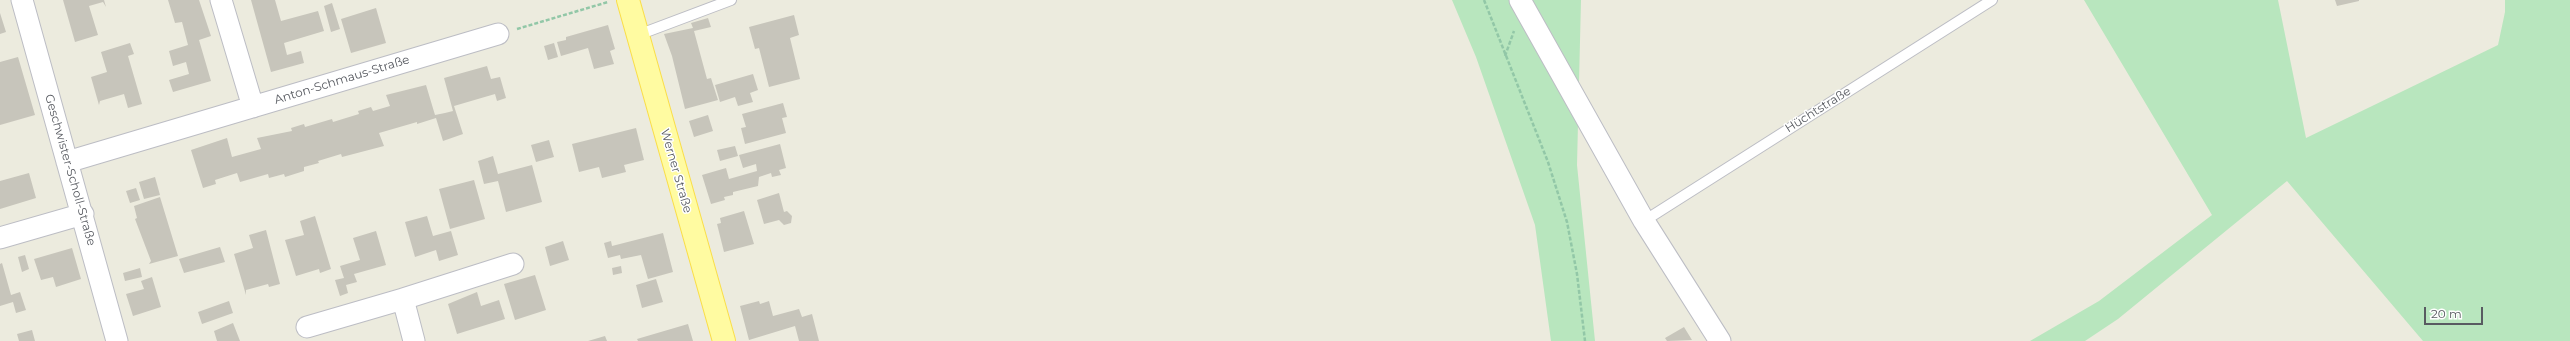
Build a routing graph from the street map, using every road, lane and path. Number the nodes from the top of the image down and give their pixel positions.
1 (22, 0) edge
2 (221, 0) edge
3 (616, 0) edge
4 (628, 0) edge
5 (731, 0) edge
6 (1484, 0) edge
7 (1520, 0) edge
8 (1992, 0) edge
9 (498, 34) joint
10 (638, 35) junction
11 (253, 107) junction
12 (67, 162) junction
13 (82, 214) junction
14 (1644, 221) junction
15 (0, 238) edge
16 (513, 264) dead end
17 (403, 299) junction
18 (307, 327) dead end
19 (118, 341) edge
20 (414, 341) edge
21 (724, 341) edge
22 (1585, 341) edge
23 (1720, 341) edge

1 - 12 street, Geschwister-Scholl-Straße
2 - 11 street
3 - 9 path
4 - 10 main road, Werner Straße
5 - 10 lane
6 - 22 path
7 - 14 street
8 - 14 lane, Hüchtstraße
9 - 11 street, Anton-Schmaus-Straße
10 - 21 main road, Werner Straße
11 - 12 street, Anton-Schmaus-Straße
12 - 13 street, Geschwister-Scholl-Straße
13 - 15 street
13 - 19 street, Geschwister-Scholl-Straße
14 - 23 street
16 - 17 street
17 - 18 street
17 - 20 street

